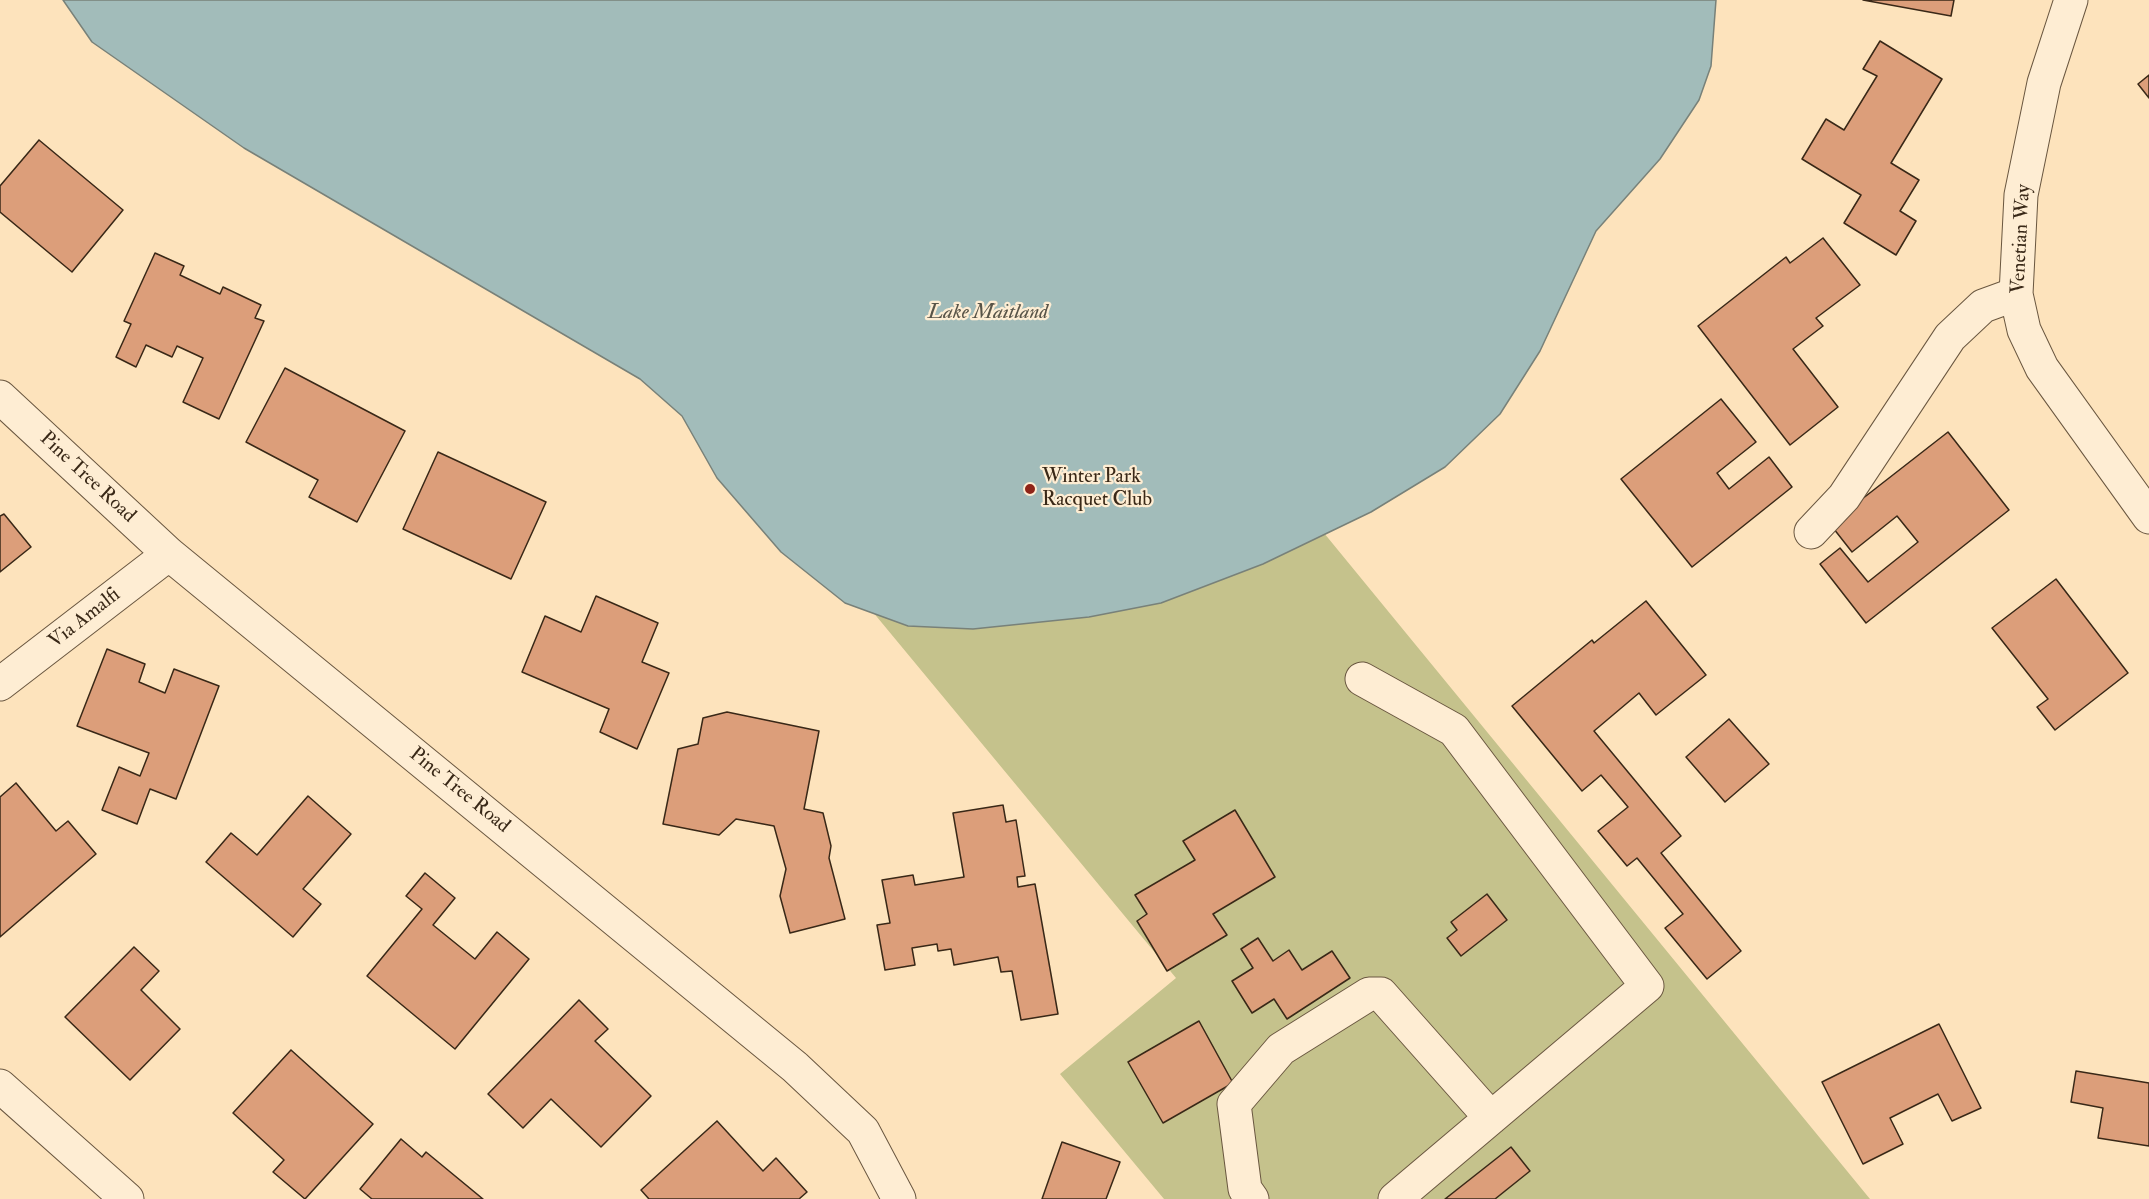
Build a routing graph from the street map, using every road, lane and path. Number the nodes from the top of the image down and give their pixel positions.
1 (2071, 0) edge
2 (2016, 294) junction
3 (0, 397) edge
4 (2149, 517) edge
5 (1811, 532) dead end
6 (169, 554) junction
7 (1362, 679) dead end
8 (0, 684) edge
9 (0, 1086) edge
10 (1491, 1118) junction
11 (1249, 1194) edge
12 (128, 1199) edge
13 (899, 1199) edge
14 (1395, 1199) edge

1 - 2 street, Venetian Way
2 - 4 street, Venetian Way
2 - 5 street
3 - 6 street, Pine Tree Road
6 - 8 street, Via Amalfi
6 - 13 street, Pine Tree Road
7 - 10 street
9 - 12 street
10 - 11 street
10 - 14 street

